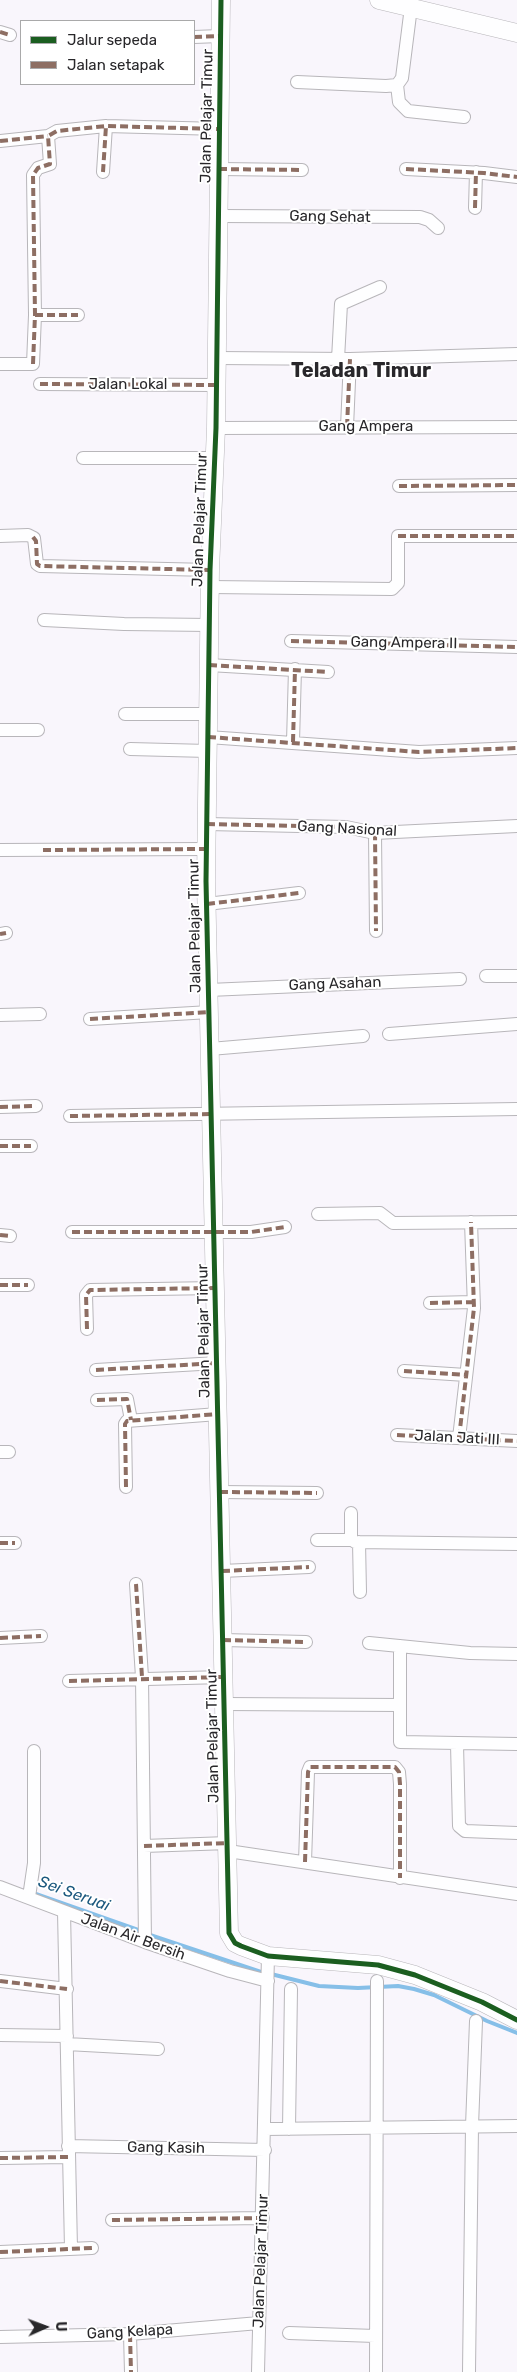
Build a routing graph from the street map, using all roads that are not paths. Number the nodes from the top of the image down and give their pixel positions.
1 (221, 0) edge
2 (379, 0) edge
3 (422, 6) edge
4 (517, 33) edge
5 (220, 36) junction
6 (195, 37) edge
7 (297, 82) dead end
8 (397, 84) junction
9 (464, 117) dead end
10 (106, 126) junction
11 (220, 129) junction
12 (48, 136) junction
13 (0, 141) edge
14 (219, 169) junction
15 (406, 169) dead end
16 (302, 170) dead end
17 (103, 172) dead end
18 (476, 172) junction
19 (517, 177) edge
20 (474, 208) dead end
21 (219, 216) junction
22 (438, 228) dead end
23 (380, 287) dead end
24 (35, 315) junction
25 (78, 315) dead end
26 (517, 354) edge
27 (217, 358) junction
28 (344, 359) junction
29 (0, 364) edge
30 (40, 384) dead end
31 (216, 385) junction
32 (347, 427) junction
33 (517, 427) edge
34 (216, 428) junction
35 (83, 458) dead end
36 (214, 458) junction
37 (517, 485) edge
38 (398, 486) dead end
39 (0, 536) edge
40 (517, 536) edge
41 (210, 579) junction
42 (44, 620) dead end
43 (210, 625) junction
44 (292, 641) dead end
45 (517, 647) edge
46 (209, 665) junction
47 (294, 669) junction
48 (328, 672) dead end
49 (125, 714) dead end
50 (208, 714) junction
51 (0, 730) edge
52 (38, 730) dead end
53 (293, 742) junction
54 (208, 744) junction
55 (517, 748) edge
56 (130, 749) dead end
57 (207, 824) junction
58 (517, 826) edge
59 (375, 833) junction
60 (206, 849) junction
61 (0, 850) edge
62 (300, 893) dead end
63 (207, 904) junction
64 (376, 931) dead end
65 (486, 976) dead end
66 (517, 976) edge
67 (460, 979) dead end
68 (209, 990) junction
69 (210, 1012) junction
70 (40, 1014) dead end
71 (0, 1015) edge
72 (90, 1018) dead end
73 (517, 1024) edge
74 (389, 1034) dead end
75 (363, 1036) dead end
76 (210, 1049) junction
77 (36, 1106) dead end
78 (0, 1107) edge
79 (517, 1109) edge
80 (212, 1114) junction
81 (70, 1116) dead end
82 (0, 1146) edge
83 (31, 1146) dead end
84 (318, 1214) dead end
85 (470, 1222) junction
86 (517, 1222) edge
87 (285, 1227) dead end
88 (214, 1231) junction
89 (72, 1232) dead end
90 (0, 1285) edge
91 (28, 1285) dead end
92 (216, 1288) junction
93 (473, 1302) junction
94 (430, 1303) dead end
95 (88, 1329) dead end
96 (217, 1363) junction
97 (96, 1370) dead end
98 (404, 1371) dead end
99 (466, 1375) junction
100 (97, 1400) dead end
101 (218, 1414) junction
102 (131, 1420) junction
103 (397, 1435) dead end
104 (459, 1438) junction
105 (517, 1441) edge
106 (126, 1487) dead end
107 (220, 1492) junction
108 (317, 1493) dead end
109 (351, 1513) dead end
110 (317, 1540) dead end
111 (356, 1541) junction
112 (0, 1543) edge
113 (15, 1543) dead end
114 (517, 1544) edge
115 (309, 1567) dead end
116 (222, 1571) junction
117 (136, 1584) dead end
118 (360, 1592) dead end
119 (41, 1636) dead end
120 (0, 1638) edge
121 (223, 1640) junction
122 (306, 1642) dead end
123 (369, 1643) dead end
124 (400, 1646) junction
125 (517, 1654) edge
126 (224, 1676) junction
127 (142, 1678) junction
128 (69, 1681) dead end
129 (224, 1704) junction
130 (400, 1705) junction
131 (457, 1744) junction
132 (517, 1744) edge
133 (34, 1751) dead end
134 (517, 1833) edge
135 (144, 1846) junction
136 (228, 1847) junction
137 (306, 1862) junction
138 (400, 1878) junction
139 (0, 1887) edge
140 (30, 1893) junction
141 (517, 1894) edge
142 (64, 1912) junction
143 (145, 1942) junction
144 (269, 1971) junction
145 (0, 1981) edge
146 (377, 1985) dead end
147 (67, 1989) junction
148 (291, 1989) dead end
149 (517, 2020) edge
150 (476, 2021) dead end
151 (0, 2034) edge
152 (67, 2040) junction
153 (158, 2049) dead end
154 (472, 2126) junction
155 (517, 2126) edge
156 (264, 2129) junction
157 (378, 2129) junction
158 (289, 2130) junction
159 (265, 2150) junction
160 (68, 2152) junction
161 (0, 2158) edge
162 (263, 2218) junction
163 (112, 2220) dead end
164 (92, 2248) dead end
165 (71, 2249) junction
166 (0, 2252) edge
167 (259, 2324) junction
168 (289, 2333) dead end
169 (130, 2334) junction
170 (375, 2336) junction
171 (0, 2337) edge
172 (131, 2372) edge
173 (258, 2372) edge
174 (376, 2372) edge
175 (468, 2372) edge

1 - 5 street, Jalan Pelajar Timur
2 - 3 street
3 - 4 street
3 - 8 street
5 - 6 street
5 - 11 street, Jalan Pelajar Timur
7 - 8 street
8 - 9 street
10 - 11 street
10 - 12 street
10 - 17 street
11 - 14 street, Jalan Pelajar Timur
12 - 13 street
12 - 24 street
14 - 16 street
14 - 21 street, Jalan Pelajar Timur
15 - 18 street
18 - 19 street
18 - 20 street
21 - 22 street, Gang Sehat
21 - 27 street, Jalan Pelajar Timur
23 - 28 street
24 - 25 street
24 - 29 street
26 - 28 street
27 - 28 street
27 - 31 street, Jalan Pelajar Timur
28 - 32 street
30 - 31 street, Jalan Lokal
31 - 34 street, Jalan Pelajar Timur
32 - 33 street, Gang Ampera
32 - 34 street, Gang Ampera
34 - 36 street, Jalan Pelajar Timur
35 - 36 street
36 - 41 street, Jalan Pelajar Timur
37 - 38 street
39 - 41 street
40 - 41 street
41 - 43 street, Jalan Pelajar Timur
42 - 43 street
43 - 46 street, Jalan Pelajar Timur
44 - 45 street, Gang Ampera II
46 - 47 street
46 - 50 street, Jalan Pelajar Timur
47 - 48 street
47 - 53 street
49 - 50 street
50 - 54 street, Jalan Pelajar Timur
51 - 52 street
53 - 54 street
53 - 55 street
54 - 56 street
54 - 57 street, Jalan Pelajar Timur
57 - 59 street, Gang Nasional
57 - 60 street, Jalan Pelajar Timur
58 - 59 street, Gang Nasional
59 - 64 street
60 - 61 street
60 - 63 street, Jalan Pelajar Timur
62 - 63 street
63 - 68 street, Jalan Pelajar Timur
65 - 66 street
67 - 68 street, Gang Asahan
68 - 69 street, Jalan Pelajar Timur
69 - 72 street
69 - 76 street, Jalan Pelajar Timur
70 - 71 street
73 - 74 street
75 - 76 street
76 - 80 street, Jalan Pelajar Timur
77 - 78 street
79 - 80 street
80 - 81 street
80 - 88 street, Jalan Pelajar Timur
82 - 83 street
84 - 85 street
85 - 86 street
85 - 93 street
87 - 88 street
88 - 89 street
88 - 92 street, Jalan Pelajar Timur
90 - 91 street
92 - 95 street
92 - 96 street, Jalan Pelajar Timur
93 - 94 street
93 - 99 street
96 - 97 street
96 - 101 street, Jalan Pelajar Timur
98 - 99 street
99 - 104 street
100 - 102 street
101 - 102 street
101 - 107 street, Jalan Pelajar Timur
102 - 106 street
103 - 104 street, Jalan Jati III
104 - 105 street, Jalan Jati III
107 - 108 street
107 - 116 street, Jalan Pelajar Timur
109 - 111 street
110 - 111 street
111 - 114 street
111 - 118 street
112 - 113 street
115 - 116 street
116 - 121 street, Jalan Pelajar Timur
117 - 127 street
119 - 120 street
121 - 122 street
121 - 126 street, Jalan Pelajar Timur
123 - 124 street
124 - 125 street
124 - 130 street
126 - 127 street
126 - 129 street, Jalan Pelajar Timur
127 - 128 street
127 - 135 street
129 - 130 street
129 - 136 street, Jalan Pelajar Timur
130 - 131 street
131 - 132 street
131 - 134 street
133 - 140 street
135 - 136 street
135 - 143 street
136 - 137 street
136 - 144 street
137 - 138 street
137 - 138 street
138 - 141 street
139 - 140 street, Jalan Air Bersih
140 - 142 street, Jalan Air Bersih
142 - 143 street, Jalan Air Bersih
142 - 147 street
143 - 144 street, Jalan Air Bersih
144 - 149 street
144 - 156 street
145 - 147 street
146 - 157 street
147 - 152 street
148 - 158 street
150 - 154 street
151 - 152 street
152 - 153 street
152 - 160 street
154 - 155 street
154 - 157 street
154 - 175 street
156 - 158 street
156 - 159 street
157 - 158 street
157 - 170 street
159 - 160 street, Gang Kasih
159 - 162 street, Jalan Pelajar Timur
160 - 161 street, Gang Kasih
160 - 165 street
162 - 163 street
162 - 167 street, Jalan Pelajar Timur
164 - 165 street
165 - 166 street
167 - 169 street, Gang Kelapa
167 - 173 street, Jalan Pelajar Timur
168 - 170 street
169 - 171 street, Gang Kelapa
169 - 172 street
170 - 174 street

